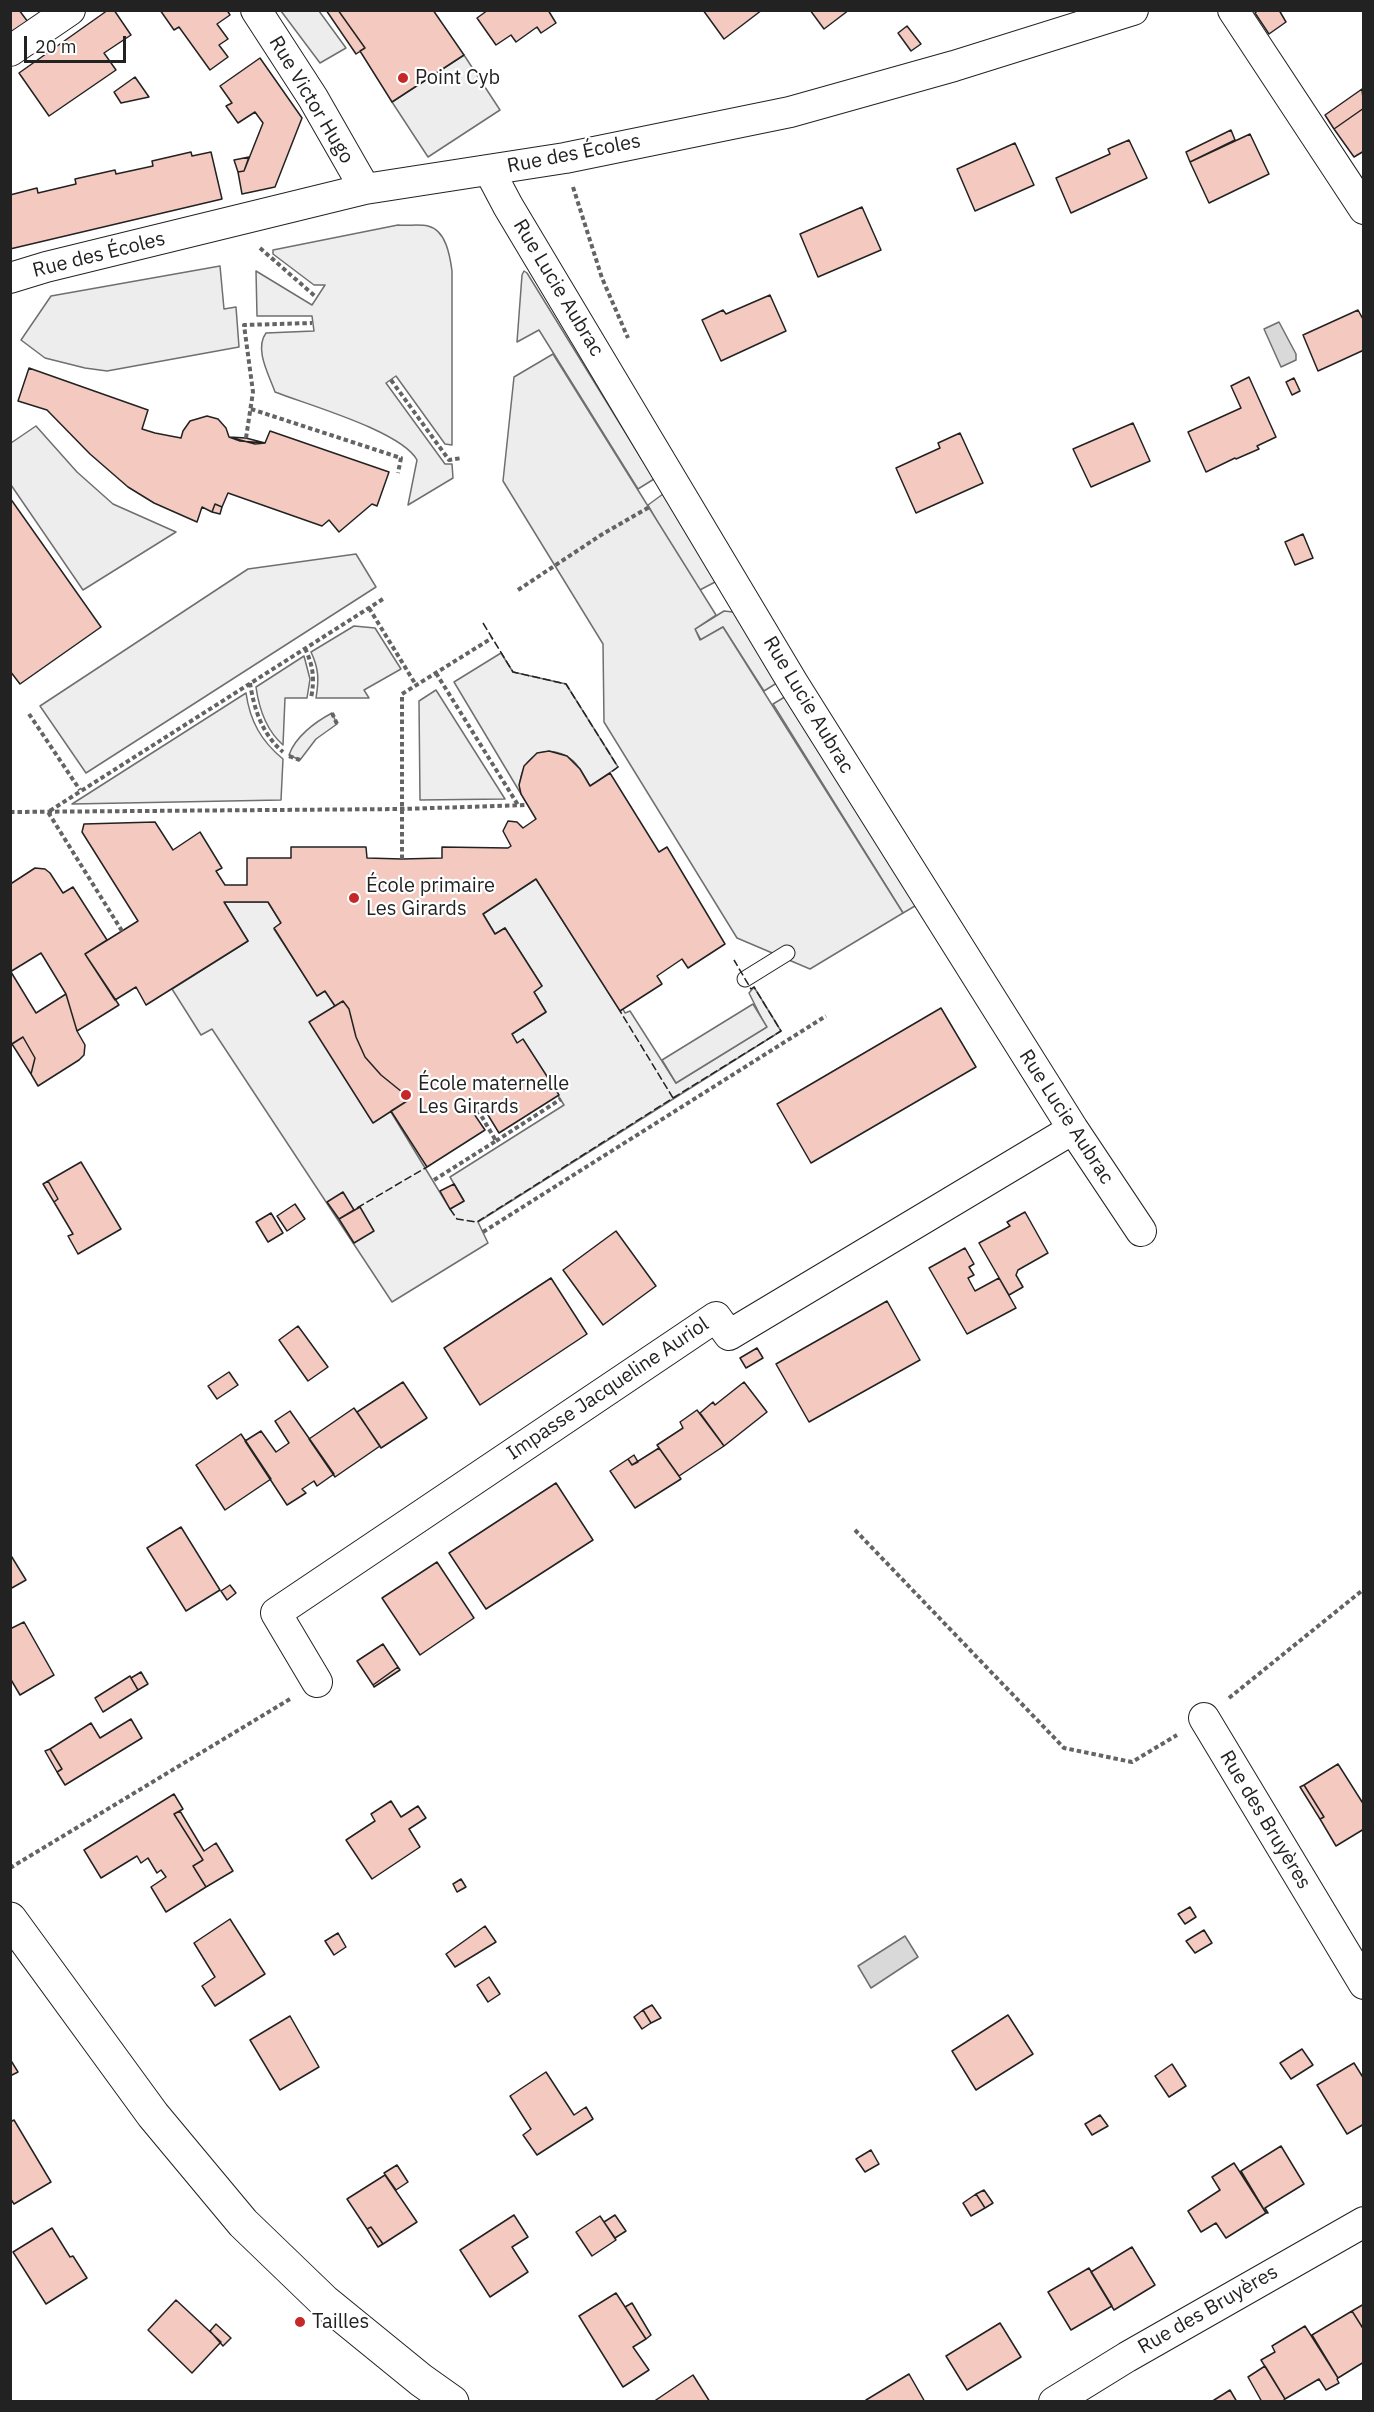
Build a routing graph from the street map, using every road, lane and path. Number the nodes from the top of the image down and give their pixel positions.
1 (70, 10) edge
2 (255, 10) edge
3 (1133, 10) edge
4 (1233, 10) edge
5 (10, 51) edge
6 (565, 158) junction
7 (489, 170) junction
8 (365, 189) junction
9 (1364, 209) edge
10 (259, 247) dead end
11 (10, 278) edge
12 (316, 297) dead end
13 (312, 323) dead end
14 (631, 346) dead end
15 (391, 380) dead end
16 (251, 409) junction
17 (246, 438) dead end
18 (462, 458) dead end
19 (398, 473) dead end
20 (652, 505) dead end
21 (518, 590) dead end
22 (382, 599) dead end
23 (369, 608) junction
24 (492, 638) dead end
25 (305, 648) junction
26 (436, 673) junction
27 (250, 682) junction
28 (416, 685) junction
29 (311, 698) dead end
30 (332, 713) dead end
31 (29, 714) dead end
32 (337, 724) dead end
33 (283, 752) dead end
34 (289, 756) dead end
35 (300, 760) dead end
36 (80, 790) junction
37 (519, 805) junction
38 (527, 805) dead end
39 (402, 809) junction
40 (10, 812) edge
41 (48, 812) junction
42 (402, 859) dead end
43 (122, 931) dead end
44 (787, 953) dead end
45 (745, 980) dead end
46 (826, 1016) dead end
47 (561, 1099) dead end
48 (475, 1105) dead end
49 (1073, 1129) junction
50 (496, 1141) junction
51 (434, 1180) dead end
52 (1141, 1231) dead end
53 (483, 1233) dead end
54 (855, 1530) dead end
55 (1364, 1588) edge
56 (317, 1682) joint
57 (1204, 1718) junction
58 (10, 1868) edge
59 (10, 1919) edge
60 (1364, 1984) edge
61 (1364, 2222) edge
62 (452, 2402) edge
63 (1054, 2402) edge

1 - 5 street
2 - 8 street, Rue Victor Hugo
3 - 6 street, Rue des Écoles
4 - 9 street
6 - 7 street, Rue des Écoles
6 - 14 path
7 - 8 street, Rue des Écoles
7 - 49 street, Rue Lucie Aubrac
8 - 11 street, Rue des Écoles
10 - 12 path
13 - 16 path
15 - 18 path
16 - 17 path
16 - 19 path
20 - 21 path
22 - 23 path
23 - 25 path
23 - 28 path
24 - 26 path
25 - 27 path
25 - 29 path
26 - 28 path
26 - 37 path
27 - 33 path
27 - 36 path
28 - 39 path
30 - 32 path
31 - 36 path
34 - 35 path
36 - 41 path
37 - 38 path
37 - 39 path
39 - 41 path
39 - 42 path
40 - 41 path
41 - 43 path
44 - 45 lane
46 - 53 path
47 - 50 path
48 - 50 path
49 - 52 street, Rue Lucie Aubrac
49 - 56 street, Impasse Jacqueline Auriol
50 - 51 path
54 - 57 path
55 - 57 path
56 - 58 path
57 - 60 street, Rue des Bruyères
59 - 62 street
61 - 63 street, Rue des Bruyères

